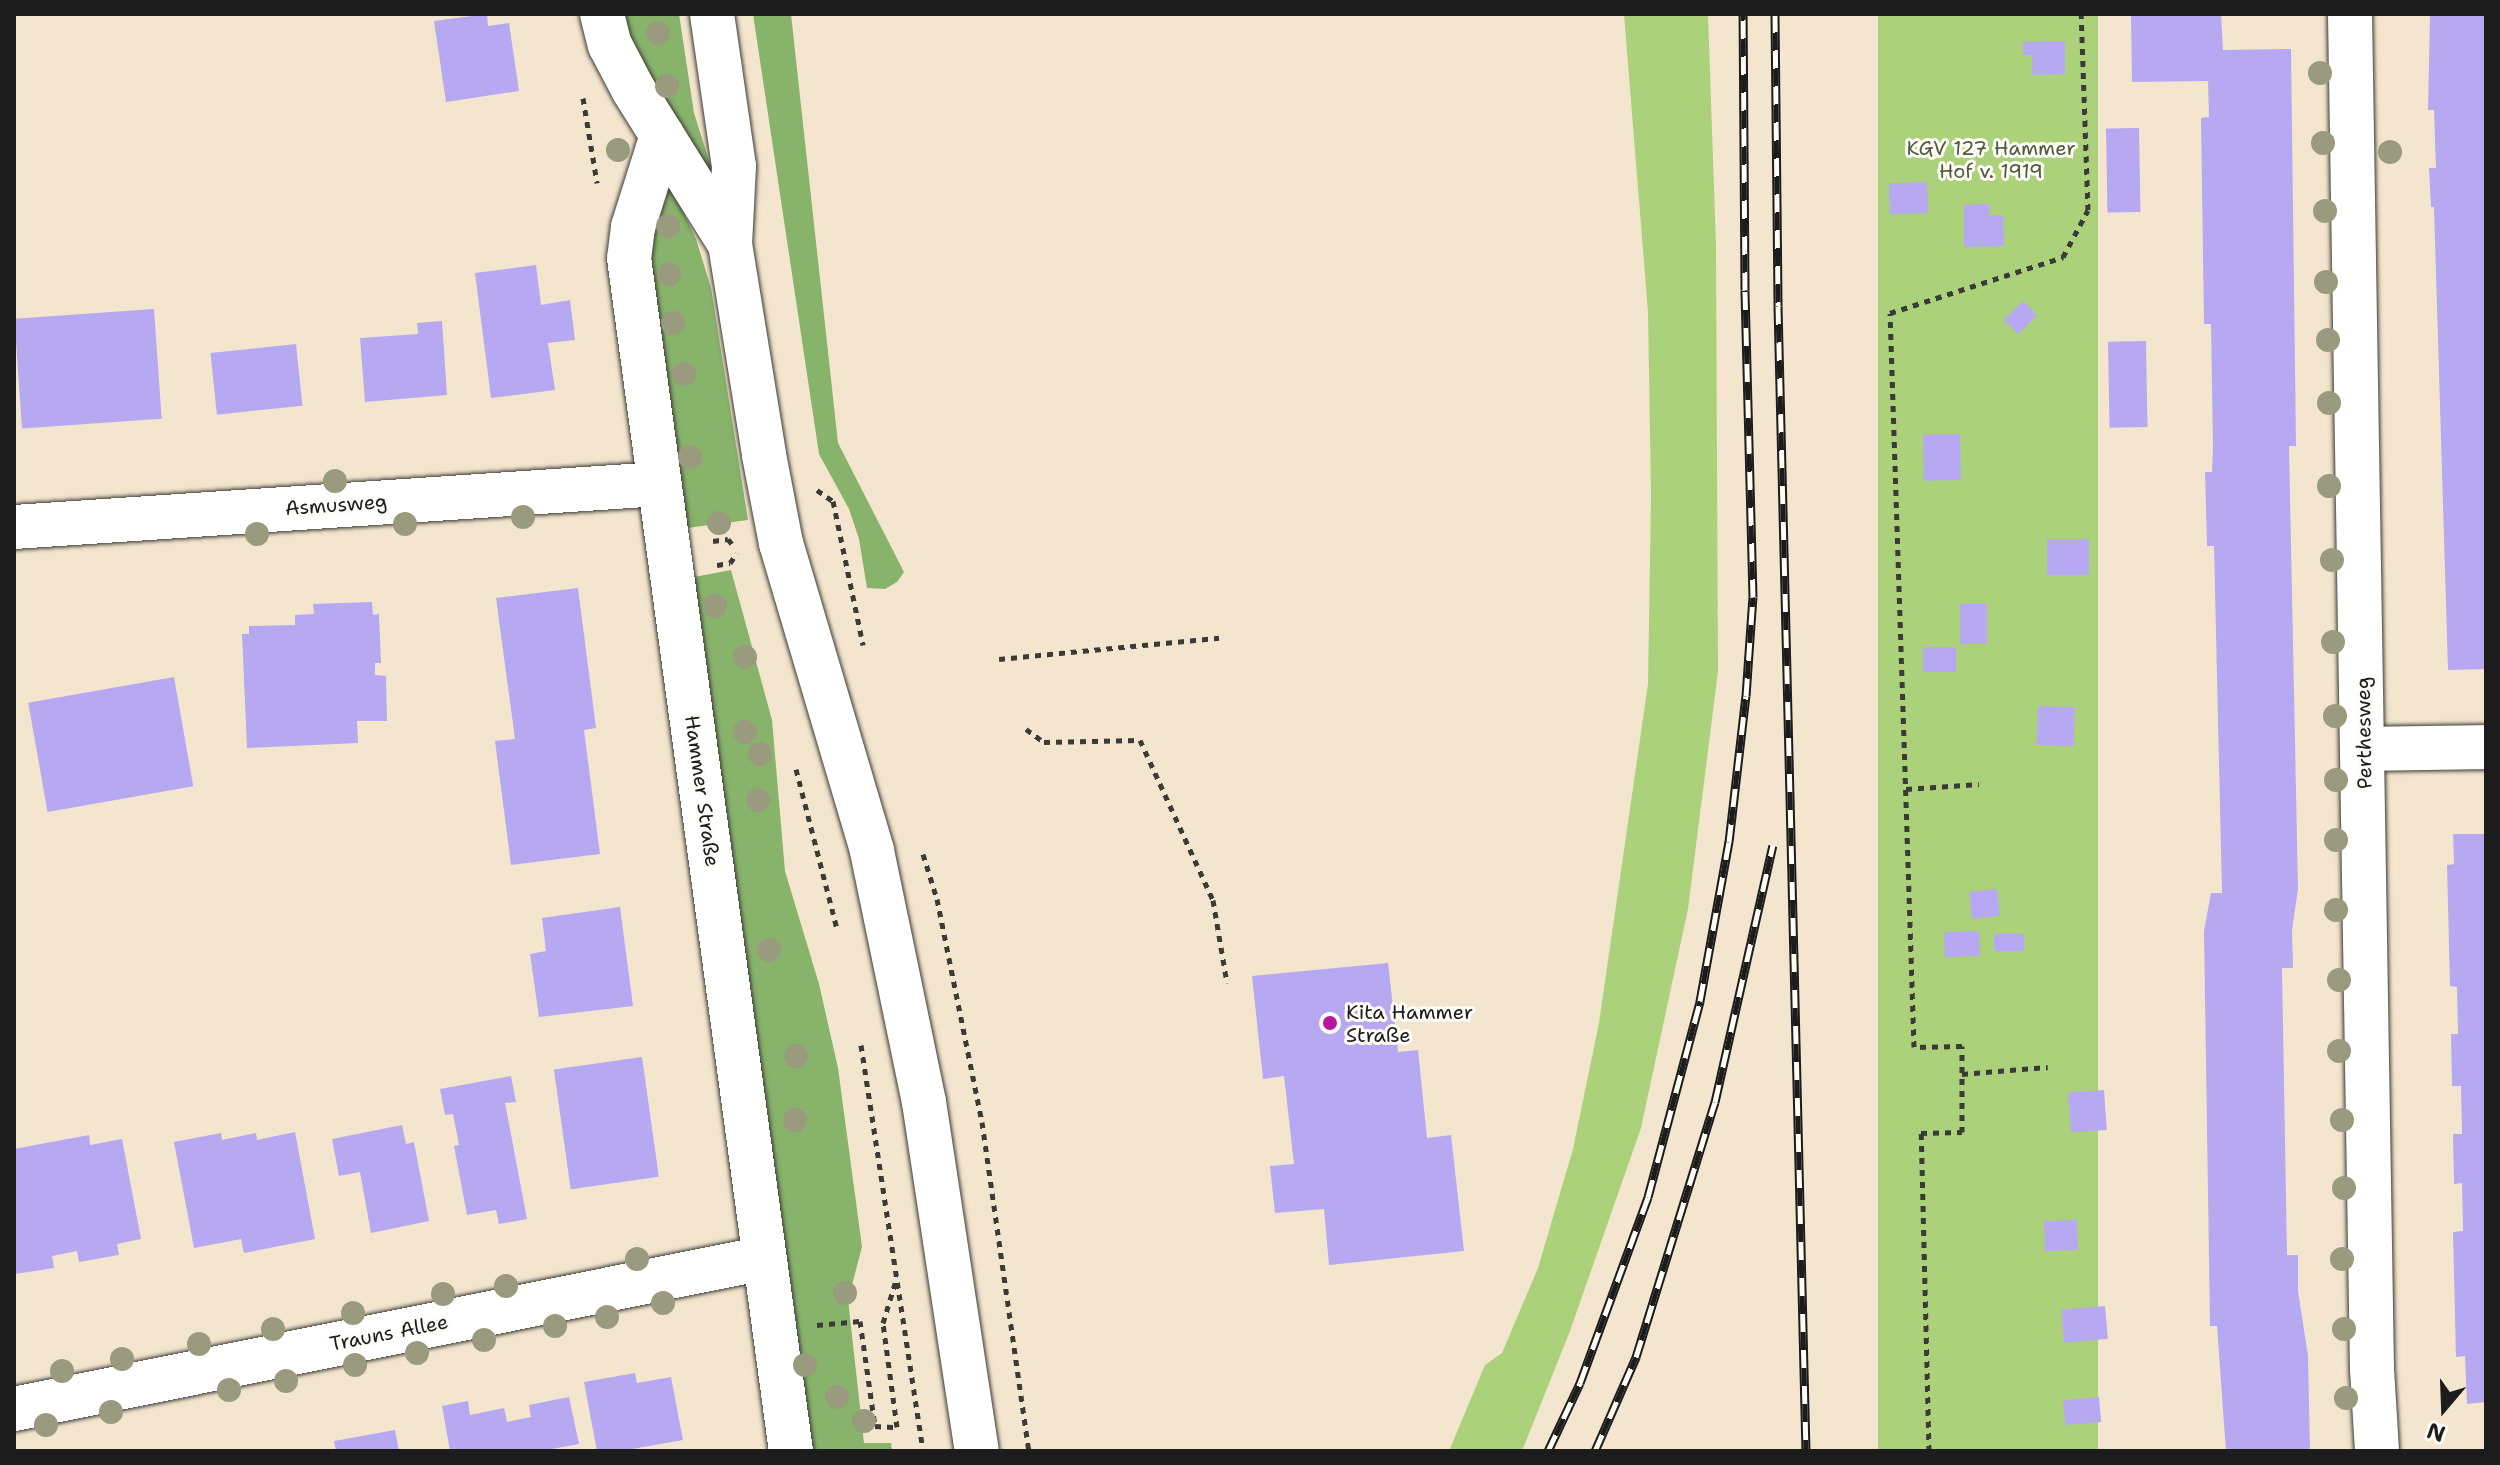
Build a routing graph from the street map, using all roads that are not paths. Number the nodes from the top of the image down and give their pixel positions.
1 (602, 14) edge
2 (712, 14) edge
3 (2350, 14) edge
4 (662, 135) junction
5 (730, 244) junction
6 (659, 484) junction
7 (14, 527) edge
8 (2486, 747) edge
9 (2365, 749) junction
10 (764, 1258) junction
11 (14, 1409) edge
12 (791, 1451) edge
13 (977, 1451) edge
14 (2377, 1451) edge

1 - 4 street
2 - 5 street
3 - 9 street, Perthesweg
4 - 5 street
4 - 6 street, Hammer Straße
5 - 13 street
6 - 7 street, Asmusweg
6 - 10 street, Hammer Straße
8 - 9 street
9 - 14 street, Perthesweg
10 - 11 street, Trauns Allee
10 - 12 street, Hammer Straße

